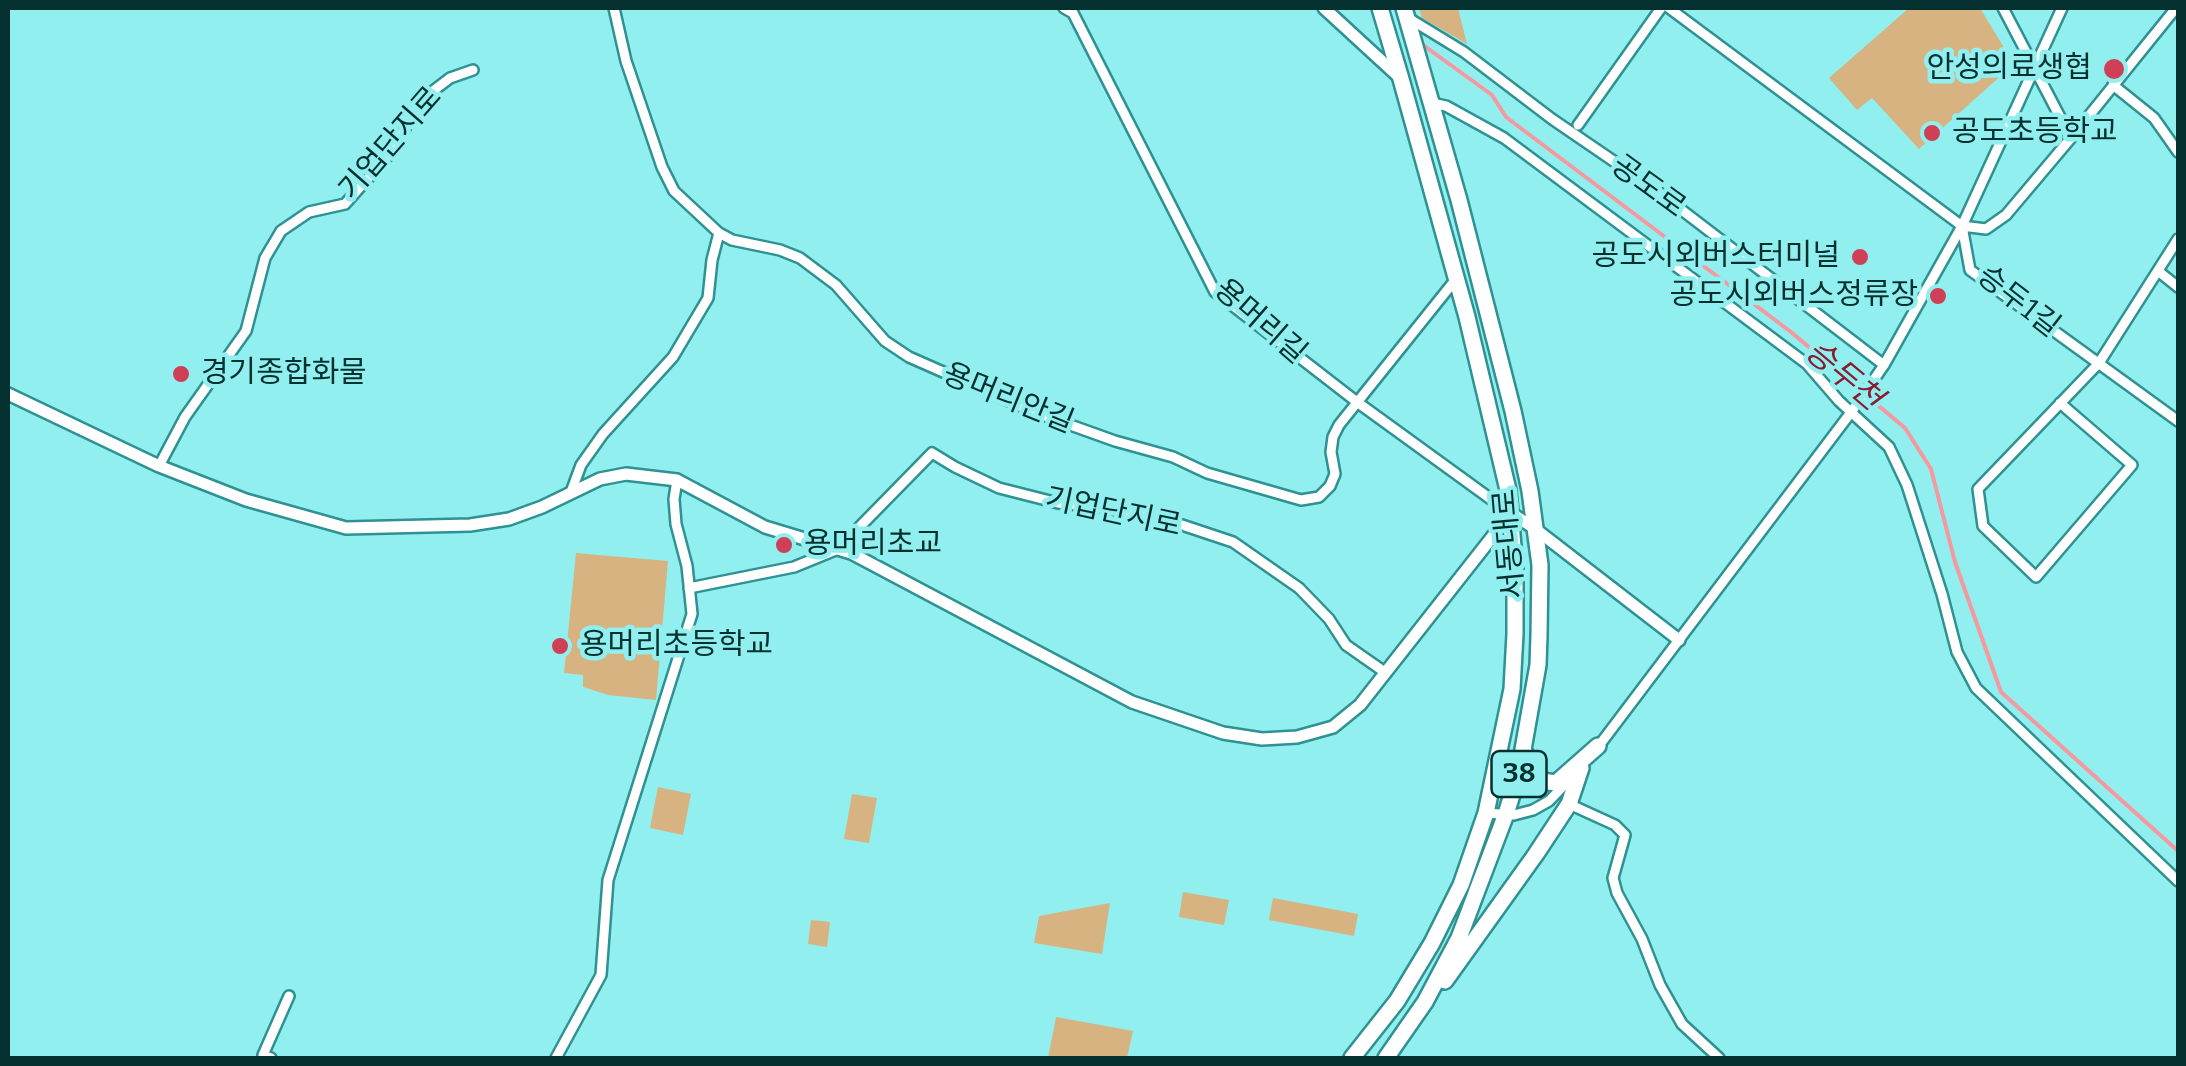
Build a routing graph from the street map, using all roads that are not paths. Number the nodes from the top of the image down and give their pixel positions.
1 (614, 8) edge
2 (1064, 8) edge
3 (1324, 8) edge
4 (1380, 8) edge
5 (1661, 8) edge
6 (1669, 8) edge
7 (2003, 8) edge
8 (2062, 8) edge
9 (2176, 8) edge
10 (1406, 17) edge
11 (2036, 67) junction
12 (472, 70) dead end
13 (1399, 71) junction
14 (2113, 85) junction
15 (1428, 96) junction
16 (1578, 126) dead end
17 (2071, 138) junction
18 (2178, 152) edge
19 (1962, 226) junction
20 (719, 233) junction
21 (2178, 239) edge
22 (2158, 271) junction
23 (1456, 279) junction
24 (2178, 286) edge
25 (2098, 363) junction
26 (1884, 365) junction
27 (8, 394) edge
28 (1357, 402) junction
29 (2060, 403) junction
30 (1854, 407) junction
31 (2178, 421) edge
32 (159, 466) junction
33 (678, 480) junction
34 (571, 492) junction
35 (1511, 513) junction
36 (1534, 528) junction
37 (838, 549) junction
38 (689, 588) junction
39 (1679, 640) junction
40 (1386, 673) junction
41 (1598, 746) junction
42 (1524, 748) junction
43 (1581, 768) junction
44 (1569, 804) junction
45 (1486, 813) junction
46 (1506, 814) junction
47 (2178, 881) edge
48 (288, 996) dead end
49 (1426, 1002) junction
50 (271, 1058) edge
51 (556, 1058) edge
52 (1352, 1058) edge
53 (1386, 1058) edge
54 (1718, 1058) edge

1 - 20 street, 용머리안길
2 - 28 street, 용머리길
3 - 13 street
4 - 13 main road, 서동대로 / 38
5 - 16 street
6 - 19 street
7 - 11 street
8 - 11 street
9 - 14 street
10 - 15 main road, 서동대로 / 38
10 - 26 street, 공도로
11 - 17 street
11 - 19 street
12 - 32 street, 기업단지로
13 - 23 main road, 서동대로 / 38
14 - 17 street
14 - 18 street
15 - 30 street, 공도로
15 - 36 main road, 서동대로 / 38
17 - 19 street
19 - 25 street, 승두1길
19 - 26 street
20 - 28 street, 용머리안길
20 - 34 street
21 - 22 street
22 - 24 street
22 - 25 street
23 - 28 street, 용머리안길
23 - 35 main road, 서동대로 / 38
25 - 29 street
25 - 31 street, 승두1길
26 - 30 street
27 - 32 street
28 - 35 street, 용머리길
29 - 29 street
30 - 39 street
30 - 47 street, 공도로
32 - 34 street
33 - 34 street
33 - 37 street
33 - 38 street
35 - 36 street
35 - 40 street
35 - 45 main road, 서동대로 / 38
36 - 39 street
36 - 42 main road, 서동대로 / 38
37 - 38 street
37 - 40 street
37 - 40 street, 기업단지로
38 - 51 street
39 - 41 street
41 - 42 main road
41 - 43 street
42 - 46 main road, 서동대로 / 38
43 - 44 main road
43 - 46 street
44 - 49 main road
44 - 54 street
45 - 46 street
45 - 52 main road, 서동대로 / 38
46 - 49 main road, 서동대로 / 38
48 - 50 street
49 - 53 main road, 서동대로 / 38

